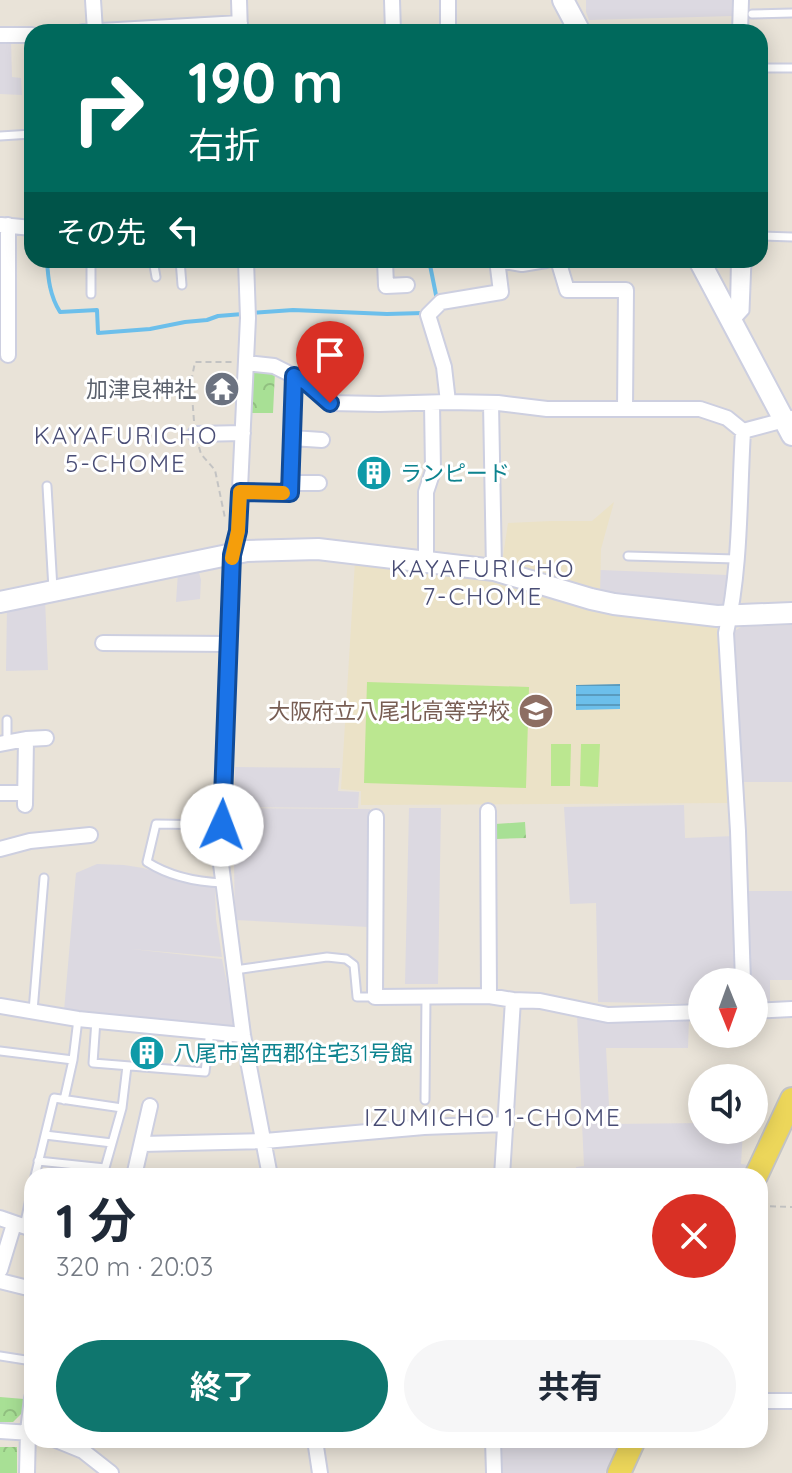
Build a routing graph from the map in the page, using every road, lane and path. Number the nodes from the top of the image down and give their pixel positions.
1 (93, 0) edge
2 (239, 0) edge
3 (392, 0) edge
4 (448, 0) edge
5 (563, 0) edge
6 (741, 0) edge
7 (792, 13) edge
8 (752, 14) dead end
9 (94, 24) edge
10 (240, 24) edge
11 (393, 24) edge
12 (448, 24) edge
13 (576, 24) edge
14 (740, 24) edge
15 (0, 35) edge
16 (24, 35) edge
17 (768, 68) edge
18 (792, 68) edge
19 (24, 134) edge
20 (0, 136) edge
21 (4, 225) edge
22 (24, 227) edge
23 (768, 236) edge
24 (792, 237) edge
25 (91, 268) edge
26 (154, 268) edge
27 (181, 268) edge
28 (246, 268) edge
29 (385, 268) edge
30 (499, 268) edge
31 (559, 268) edge
32 (704, 268) edge
33 (738, 268) edge
34 (747, 268) edge
35 (156, 277) dead end
36 (182, 285) dead end
37 (407, 285) dead end
38 (91, 294) dead end
39 (735, 316) junction
40 (8, 355) dead end
41 (246, 363) junction
42 (294, 376) junction
43 (448, 402) junction
44 (432, 403) junction
45 (491, 403) junction
46 (625, 409) junction
47 (789, 424) edge
48 (743, 431) junction
49 (243, 433) junction
50 (195, 434) dead end
51 (292, 438) junction
52 (322, 440) dead end
53 (291, 483) junction
54 (319, 483) dead end
55 (47, 486) dead end
56 (240, 492) junction
57 (232, 555) junction
58 (628, 556) dead end
59 (736, 559) junction
60 (426, 562) junction
61 (494, 570) junction
62 (54, 591) junction
63 (0, 602) edge
64 (792, 613) edge
65 (730, 616) junction
66 (103, 643) dead end
67 (229, 644) junction
68 (7, 720) dead end
69 (46, 738) dead end
70 (26, 739) junction
71 (4, 744) edge
72 (0, 793) edge
73 (488, 811) dead end
74 (376, 817) dead end
75 (222, 825) junction
76 (90, 835) dead end
77 (0, 849) edge
78 (44, 878) dead end
79 (223, 883) junction
80 (743, 968) edge
81 (235, 970) junction
82 (489, 996) junction
83 (375, 997) junction
84 (426, 997) junction
85 (513, 1000) junction
86 (0, 1006) edge
87 (792, 1009) edge
88 (768, 1010) edge
89 (33, 1011) junction
90 (688, 1012) edge
91 (78, 1019) junction
92 (96, 1020) junction
93 (210, 1031) junction
94 (243, 1035) junction
95 (0, 1051) edge
96 (73, 1060) junction
97 (127, 1066) junction
98 (792, 1099) edge
99 (64, 1100) junction
100 (425, 1100) dead end
101 (150, 1106) dead end
102 (122, 1108) junction
103 (506, 1124) junction
104 (45, 1135) junction
105 (265, 1141) junction
106 (112, 1143) junction
107 (142, 1144) junction
108 (38, 1161) junction
109 (37, 1168) edge
110 (136, 1168) edge
111 (269, 1168) edge
112 (503, 1168) edge
113 (760, 1168) edge
114 (768, 1206) edge
115 (792, 1207) edge
116 (17, 1225) edge
117 (0, 1270) edge
118 (0, 1281) edge
119 (24, 1287) edge
120 (0, 1356) edge
121 (24, 1360) edge
122 (768, 1401) edge
123 (792, 1401) edge
124 (0, 1431) edge
125 (24, 1432) edge
126 (29, 1448) edge
127 (76, 1448) edge
128 (316, 1448) edge
129 (493, 1448) edge
130 (630, 1448) edge
131 (27, 1473) edge
132 (111, 1473) edge
133 (320, 1473) edge
134 (494, 1473) edge
135 (619, 1473) edge

1 - 9 street
2 - 10 street
3 - 11 street
4 - 12 street
5 - 13 street
6 - 14 street
7 - 8 lane
15 - 16 street
17 - 18 lane
19 - 20 lane
21 - 22 street
21 - 40 street
23 - 24 lane
25 - 38 lane
26 - 35 lane
27 - 36 lane
28 - 41 street
29 - 37 street
30 - 43 street
31 - 46 street
32 - 39 street
33 - 39 street
34 - 39 lane
39 - 47 street
41 - 42 street
41 - 49 street
42 - 44 street
42 - 51 street
43 - 44 street
43 - 45 street
44 - 60 street
45 - 46 street
45 - 61 street
46 - 48 street
47 - 48 street
48 - 59 street
49 - 50 street
49 - 56 street
51 - 52 street
51 - 53 street
53 - 54 street
53 - 56 street
55 - 62 lane
56 - 57 street
57 - 60 street
57 - 62 street
57 - 67 street
58 - 59 lane
59 - 65 street
60 - 61 street
61 - 65 street
62 - 63 street
64 - 65 street
65 - 80 street
66 - 67 street
67 - 75 street
68 - 71 lane
69 - 70 street
70 - 71 street
70 - 72 street
73 - 82 street
74 - 83 street
75 - 79 street
75 - 79 lane
76 - 77 street
78 - 89 lane
79 - 81 street
81 - 83 lane
81 - 94 street
82 - 84 street
82 - 85 street
83 - 84 street
84 - 100 lane
85 - 90 street
85 - 103 street
86 - 89 street
87 - 88 street
89 - 91 street
91 - 92 street
91 - 96 lane
92 - 93 street
92 - 97 lane
93 - 94 street
93 - 97 lane
94 - 105 street
95 - 96 lane
96 - 99 lane
97 - 102 lane
98 - 113 main road
99 - 102 lane
99 - 104 lane
101 - 107 street
102 - 106 lane
103 - 105 street
103 - 112 street
104 - 106 lane
104 - 108 lane
105 - 107 street
105 - 111 street
106 - 108 lane
107 - 110 street
108 - 109 lane
114 - 115 path
116 - 117 street
118 - 119 street
120 - 121 lane
122 - 123 street
124 - 125 street
126 - 131 street
127 - 132 street
128 - 133 street
129 - 134 street
130 - 135 main road

